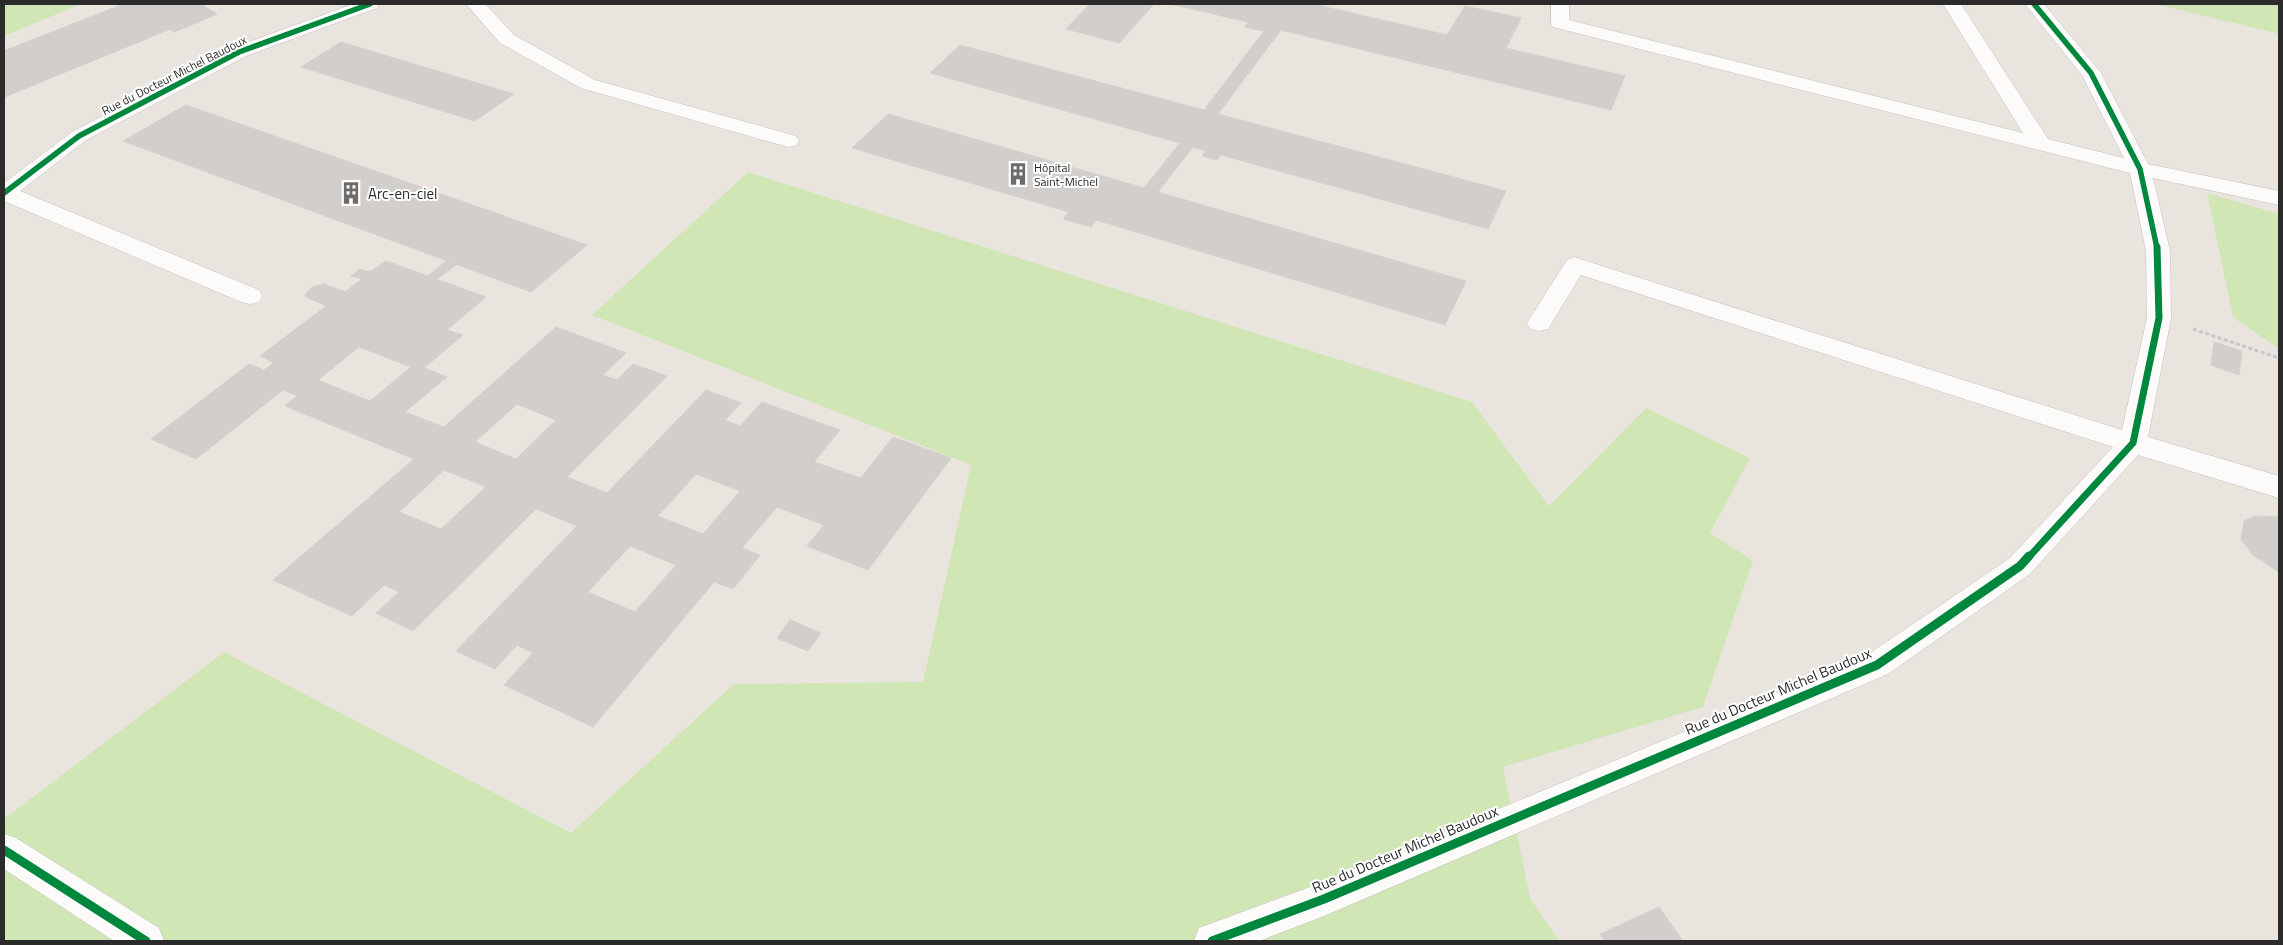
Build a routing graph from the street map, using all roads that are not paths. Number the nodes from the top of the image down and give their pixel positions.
1 (370, 4) edge
2 (475, 4) edge
3 (1560, 4) edge
4 (1952, 4) edge
5 (2034, 4) edge
6 (788, 141) dead end
7 (2040, 144) junction
8 (2140, 169) junction
9 (4, 193) edge
10 (2279, 198) edge
11 (250, 296) dead end
12 (1539, 323) dead end
13 (2133, 444) junction
14 (2279, 487) edge
15 (4, 850) edge
16 (146, 941) edge
17 (1212, 941) edge

1 - 9 street, Rue du Docteur Michel Baudoux
2 - 6 street
3 - 7 street
4 - 7 street
5 - 8 street
7 - 8 street
8 - 10 street
8 - 13 street
9 - 11 street
12 - 13 street
13 - 14 street
13 - 17 street, Rue du Docteur Michel Baudoux
15 - 16 street

